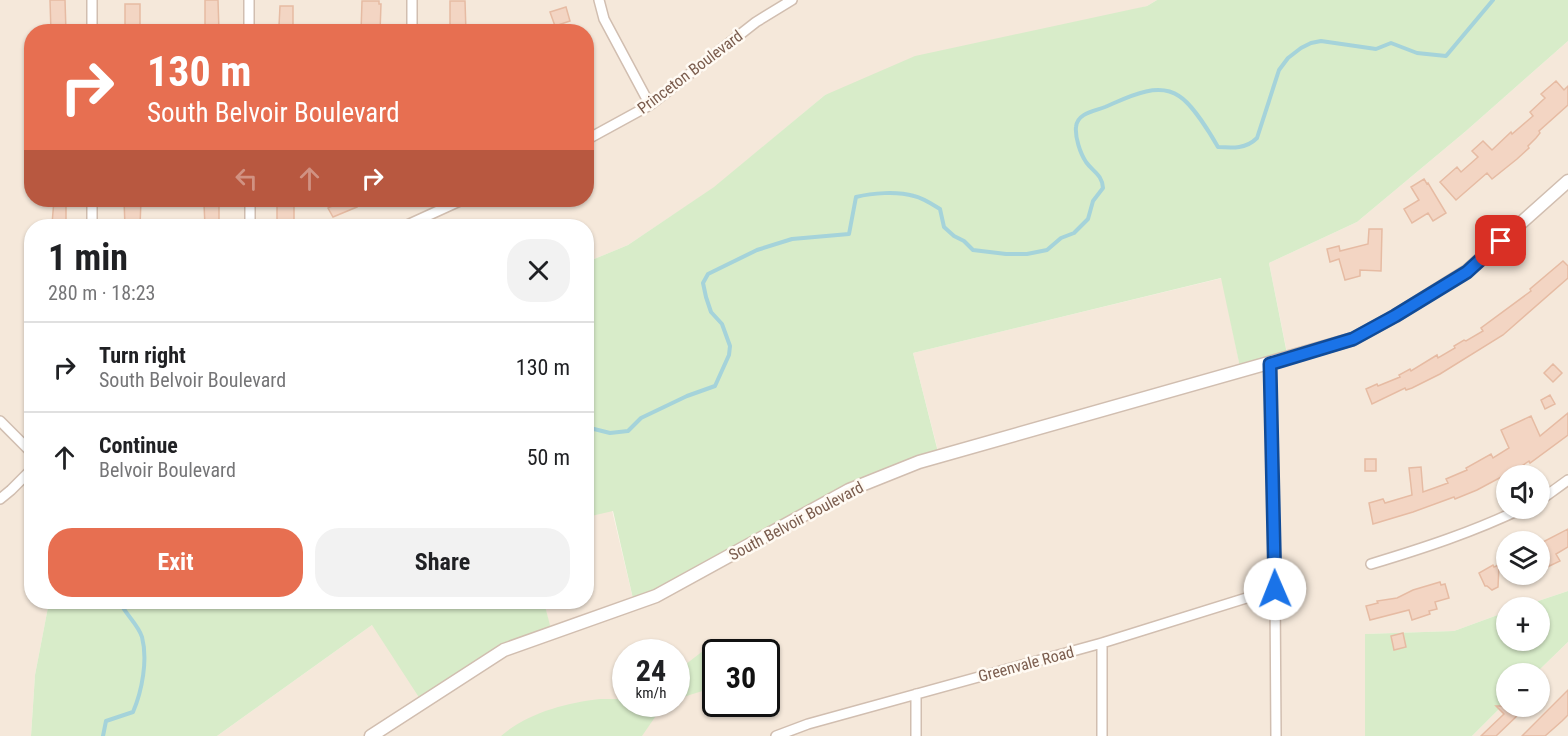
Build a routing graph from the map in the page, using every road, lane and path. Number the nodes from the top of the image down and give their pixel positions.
1 (92, 0) edge
2 (249, 0) edge
3 (412, 0) edge
4 (599, 0) edge
5 (790, 0) edge
6 (92, 24) edge
7 (249, 24) edge
8 (412, 24) edge
9 (650, 105) junction
10 (594, 136) edge
11 (1568, 181) edge
12 (440, 207) edge
13 (418, 219) edge
14 (1270, 364) junction
15 (0, 421) edge
16 (24, 445) edge
17 (24, 477) edge
18 (1568, 480) edge
19 (1550, 493) edge
20 (0, 498) edge
21 (1500, 519) edge
22 (1371, 564) dead end
23 (1275, 589) junction
24 (1102, 643) junction
25 (916, 694) junction
26 (371, 736) edge
27 (777, 736) edge
28 (916, 736) edge
29 (1102, 736) edge
30 (1276, 736) edge

1 - 6 street
2 - 7 street
3 - 8 street
4 - 9 street
5 - 9 street, Princeton Boulevard
9 - 10 street, Princeton Boulevard
11 - 14 street, South Belvoir Boulevard
12 - 13 street
14 - 23 street
14 - 26 street, South Belvoir Boulevard
15 - 16 street
17 - 20 street
18 - 19 street
21 - 22 street
23 - 24 street, Greenvale Road
23 - 30 street
24 - 25 street, Greenvale Road
24 - 29 street
25 - 27 street, Greenvale Road
25 - 28 street

